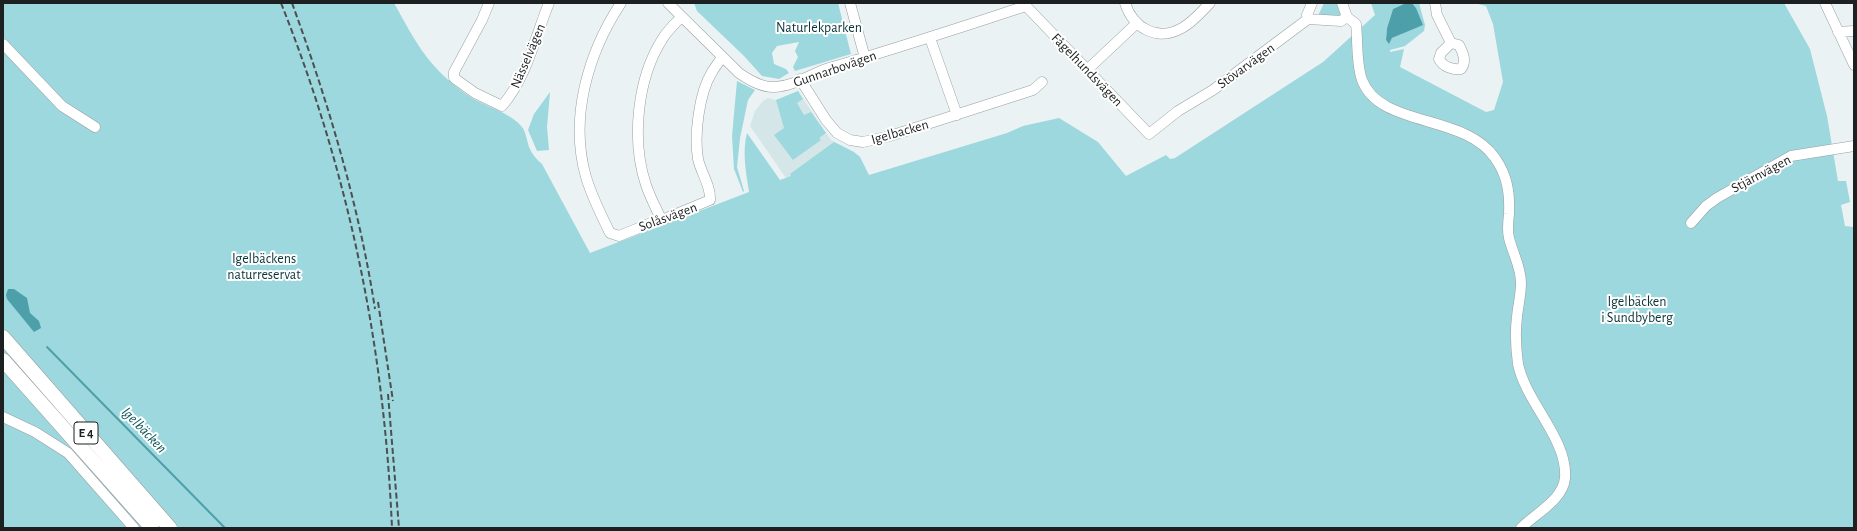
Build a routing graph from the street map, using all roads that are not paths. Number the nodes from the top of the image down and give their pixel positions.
1 (489, 3) edge
2 (550, 3) edge
3 (621, 3) edge
4 (668, 3) edge
5 (850, 3) edge
6 (1125, 3) edge
7 (1210, 3) edge
8 (1312, 3) edge
9 (1342, 3) edge
10 (1435, 3) edge
11 (1825, 3) edge
12 (1027, 4) edge
13 (681, 17) junction
14 (1347, 17) junction
15 (1308, 19) junction
16 (1137, 23) junction
17 (1854, 31) edge
18 (1838, 32) junction
19 (930, 38) junction
20 (1451, 43) dead end
21 (3, 44) edge
22 (722, 57) junction
23 (864, 58) junction
24 (1854, 65) edge
25 (1087, 70) junction
26 (800, 79) junction
27 (1042, 82) dead end
28 (957, 115) junction
29 (95, 127) dead end
30 (1149, 134) joint
31 (1854, 146) edge
32 (661, 219) junction
33 (1691, 223) dead end
34 (3, 337) edge
35 (3, 360) edge
36 (3, 417) edge
37 (151, 527) edge
38 (134, 528) edge
39 (170, 528) edge
40 (1521, 528) edge

1 - 2 street, Nässelvägen
3 - 32 street, Solåsvägen
4 - 13 street, Gunnarbovägen
5 - 23 street
6 - 16 street
7 - 16 street
8 - 15 street
9 - 14 street
10 - 20 street
11 - 18 street
12 - 19 street, Gunnarbovägen
12 - 25 street, Fågelhundsvägen
13 - 22 street, Gunnarbovägen
13 - 32 street
14 - 15 street
14 - 40 street
15 - 30 street, Stövarvägen
16 - 25 street
17 - 18 street
18 - 24 street
19 - 23 street, Gunnarbovägen
19 - 28 street
21 - 29 street
22 - 26 street, Gunnarbovägen
22 - 32 street, Solåsvägen
23 - 26 street, Gunnarbovägen
25 - 30 street, Fågelhundsvägen
26 - 28 street, Igelbacken
27 - 28 street, Igelbacken
31 - 33 street, Stjärnvägen
34 - 39 highway, E 4
35 - 37 highway, E 4
36 - 38 street

